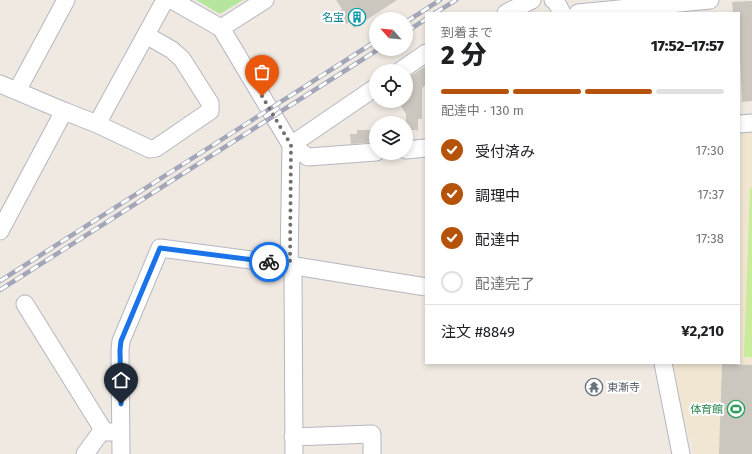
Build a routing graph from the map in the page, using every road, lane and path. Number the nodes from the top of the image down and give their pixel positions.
1 (66, 0) edge
2 (165, 0) edge
3 (172, 0) edge
4 (265, 0) edge
5 (532, 0) edge
6 (553, 0) edge
7 (710, 0) edge
8 (639, 10) edge
9 (508, 12) edge
10 (561, 12) edge
11 (598, 12) edge
12 (221, 28) junction
13 (146, 35) junction
14 (425, 54) edge
15 (410, 64) edge
16 (0, 84) edge
17 (17, 91) junction
18 (369, 92) edge
19 (64, 111) junction
20 (752, 123) edge
21 (97, 124) junction
22 (740, 124) edge
23 (291, 145) junction
24 (425, 148) edge
25 (413, 149) edge
26 (369, 153) edge
27 (0, 231) edge
28 (290, 265) junction
29 (425, 287) edge
30 (25, 304) dead end
31 (662, 364) edge
32 (121, 431) junction
33 (101, 432) junction
34 (293, 437) junction
35 (85, 454) edge
36 (121, 454) edge
37 (294, 454) edge
38 (372, 454) edge
39 (681, 454) edge

1 - 17 street
2 - 13 street
3 - 12 street
4 - 12 street
5 - 9 street
6 - 10 street
7 - 8 street
8 - 11 street
12 - 23 street
13 - 21 street
13 - 21 street
14 - 15 street
16 - 17 street
17 - 19 street
18 - 23 street
19 - 21 street
19 - 27 street
20 - 22 street
23 - 26 street
23 - 28 street
24 - 25 street
28 - 29 street
28 - 32 street
28 - 34 street
30 - 33 street
31 - 39 street
32 - 33 street
32 - 36 street
33 - 35 street
34 - 37 street
34 - 38 street

